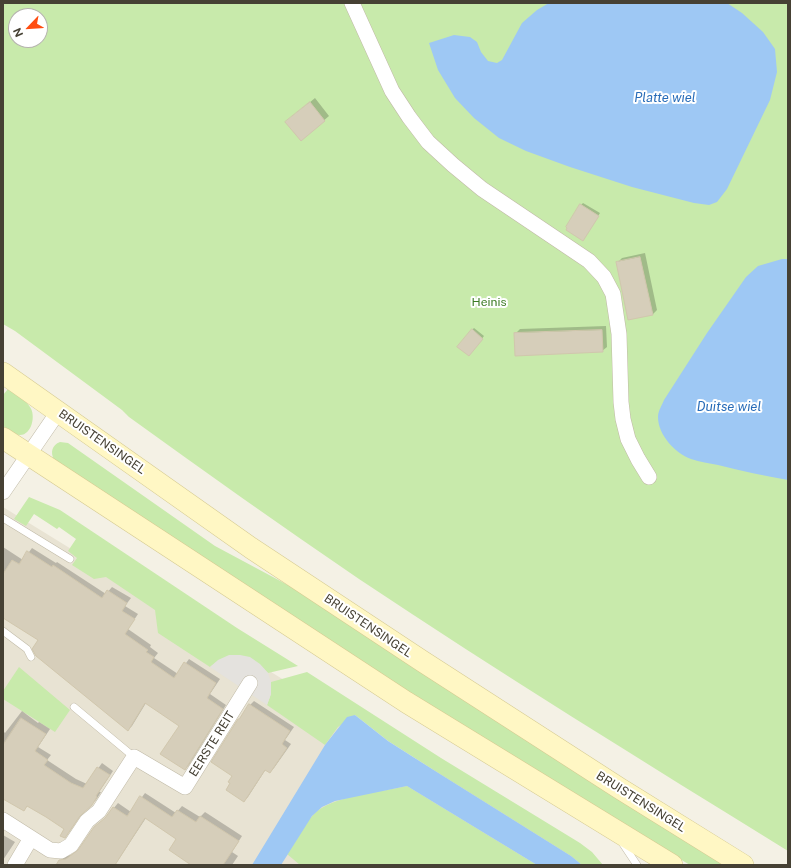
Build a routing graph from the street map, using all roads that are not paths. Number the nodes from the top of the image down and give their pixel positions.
1 (352, 3) edge
2 (3, 373) edge
3 (58, 412) junction
4 (3, 438) edge
5 (28, 455) junction
6 (649, 477) dead end
7 (3, 492) edge
8 (3, 518) edge
9 (70, 559) dead end
10 (3, 631) edge
11 (31, 657) dead end
12 (250, 683) dead end
13 (74, 707) dead end
14 (134, 757) junction
15 (3, 820) edge
16 (613, 830) junction
17 (31, 838) junction
18 (15, 865) edge
19 (637, 865) edge
20 (672, 865) edge
21 (743, 865) edge

1 - 6 street
2 - 3 main road, BRUISTENSINGEL
3 - 5 street
3 - 21 main road, BRUISTENSINGEL
4 - 5 main road
5 - 7 street
5 - 16 main road
8 - 9 lane
10 - 11 lane
12 - 14 street, EERSTE REIT
13 - 14 lane
14 - 17 street
15 - 17 street
16 - 19 lane
16 - 20 main road
17 - 18 street

